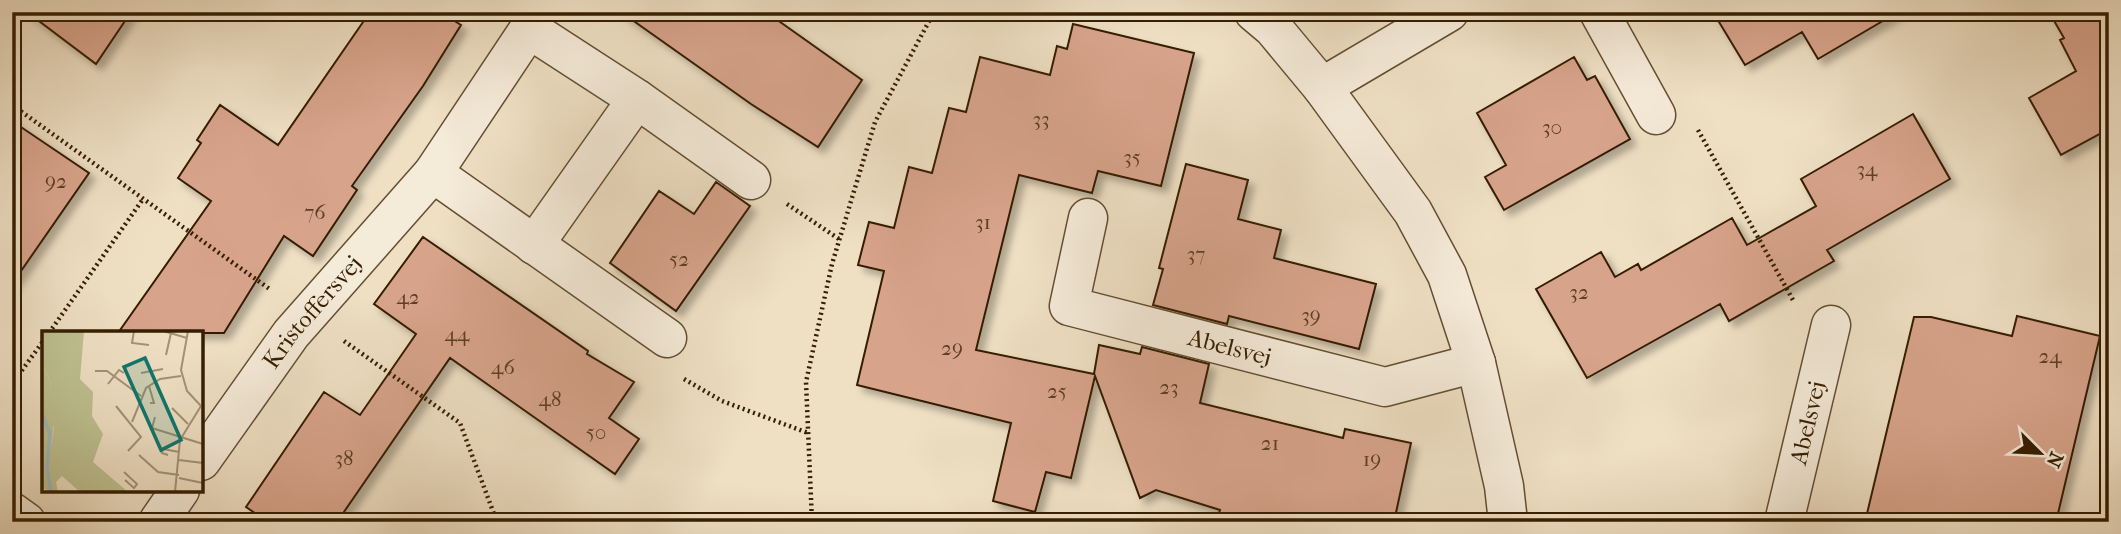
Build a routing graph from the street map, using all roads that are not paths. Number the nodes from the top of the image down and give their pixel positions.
1 (1254, 12) edge
2 (1449, 12) edge
3 (1599, 12) edge
4 (1322, 87) junction
5 (637, 99) junction
6 (1656, 116) road end
7 (433, 173) junction
8 (751, 180) road end
9 (1088, 218) dead end
10 (534, 245) junction
11 (1831, 325) road end
12 (667, 338) road end
13 (1476, 363) junction
14 (203, 458) edge
15 (179, 492) edge
16 (12, 512) edge
17 (26, 522) edge
18 (158, 522) edge
19 (1508, 522) edge
20 (1784, 522) edge

1 - 4 street
2 - 4 street
3 - 6 street
4 - 13 street
5 - 7 street, Kristoffersvej
5 - 8 street, Kristoffersvej
5 - 10 street
7 - 10 street
7 - 14 street, Kristoffersvej
9 - 13 street, Abelsvej
10 - 12 street
11 - 20 street, Abelsvej
13 - 19 street
15 - 18 street
16 - 17 street

